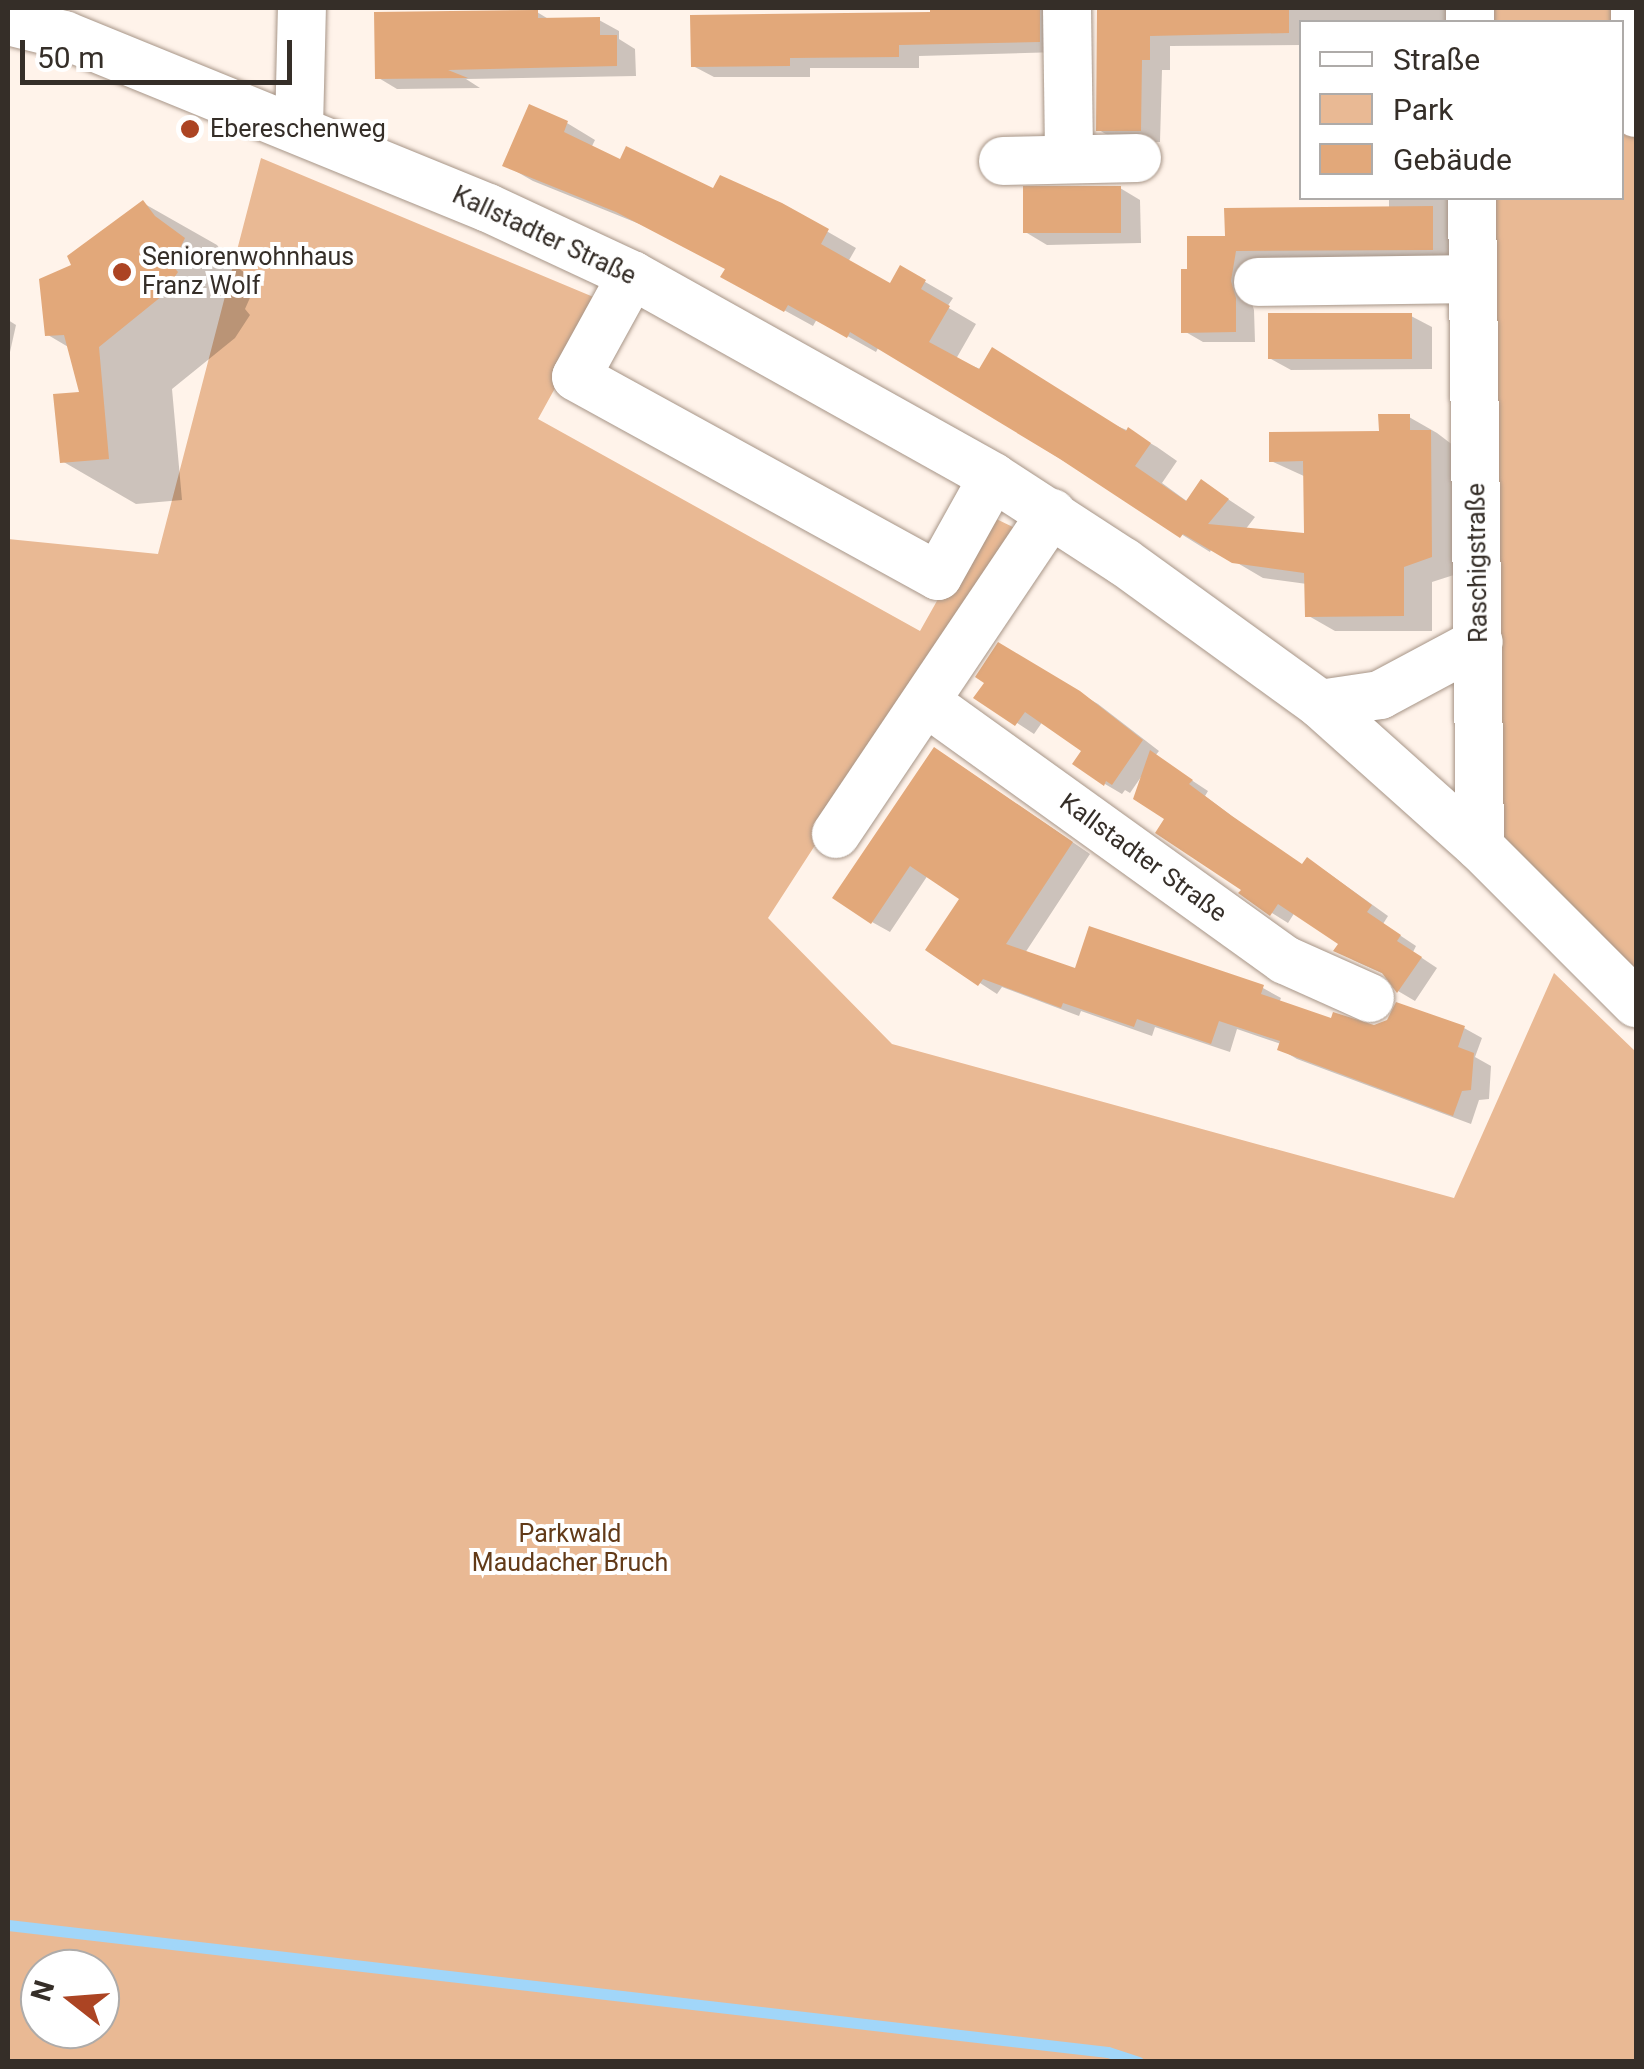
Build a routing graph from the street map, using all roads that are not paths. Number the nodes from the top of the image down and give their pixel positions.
1 (302, 8) edge
2 (1067, 8) edge
3 (1635, 8) edge
4 (8, 21) edge
5 (1636, 112) edge
6 (300, 128) junction
7 (1137, 158) dead end
8 (1069, 159) junction
9 (1004, 161) dead end
10 (1472, 200) edge
11 (632, 275) junction
12 (1472, 279) junction
13 (1258, 282) dead end
14 (993, 477) junction
15 (1052, 512) junction
16 (1479, 642) junction
17 (926, 702) junction
18 (1320, 704) junction
19 (836, 834) dead end
20 (1480, 847) junction
21 (1370, 998) dead end
22 (1636, 1003) edge

1 - 6 street
2 - 8 street
3 - 5 street
4 - 6 street, Kallstadter Straße
6 - 11 street, Kallstadter Straße
7 - 8 street
8 - 9 street
10 - 12 street, Raschigstraße
11 - 14 street, Kallstadter Straße
11 - 14 street
12 - 13 street
12 - 16 street, Raschigstraße
14 - 15 street, Kallstadter Straße
15 - 17 street
15 - 18 street, Kallstadter Straße
16 - 18 street
16 - 20 street, Raschigstraße
17 - 19 street
17 - 21 street, Kallstadter Straße
18 - 20 street, Kallstadter Straße
20 - 22 street, Kallstadter Straße

